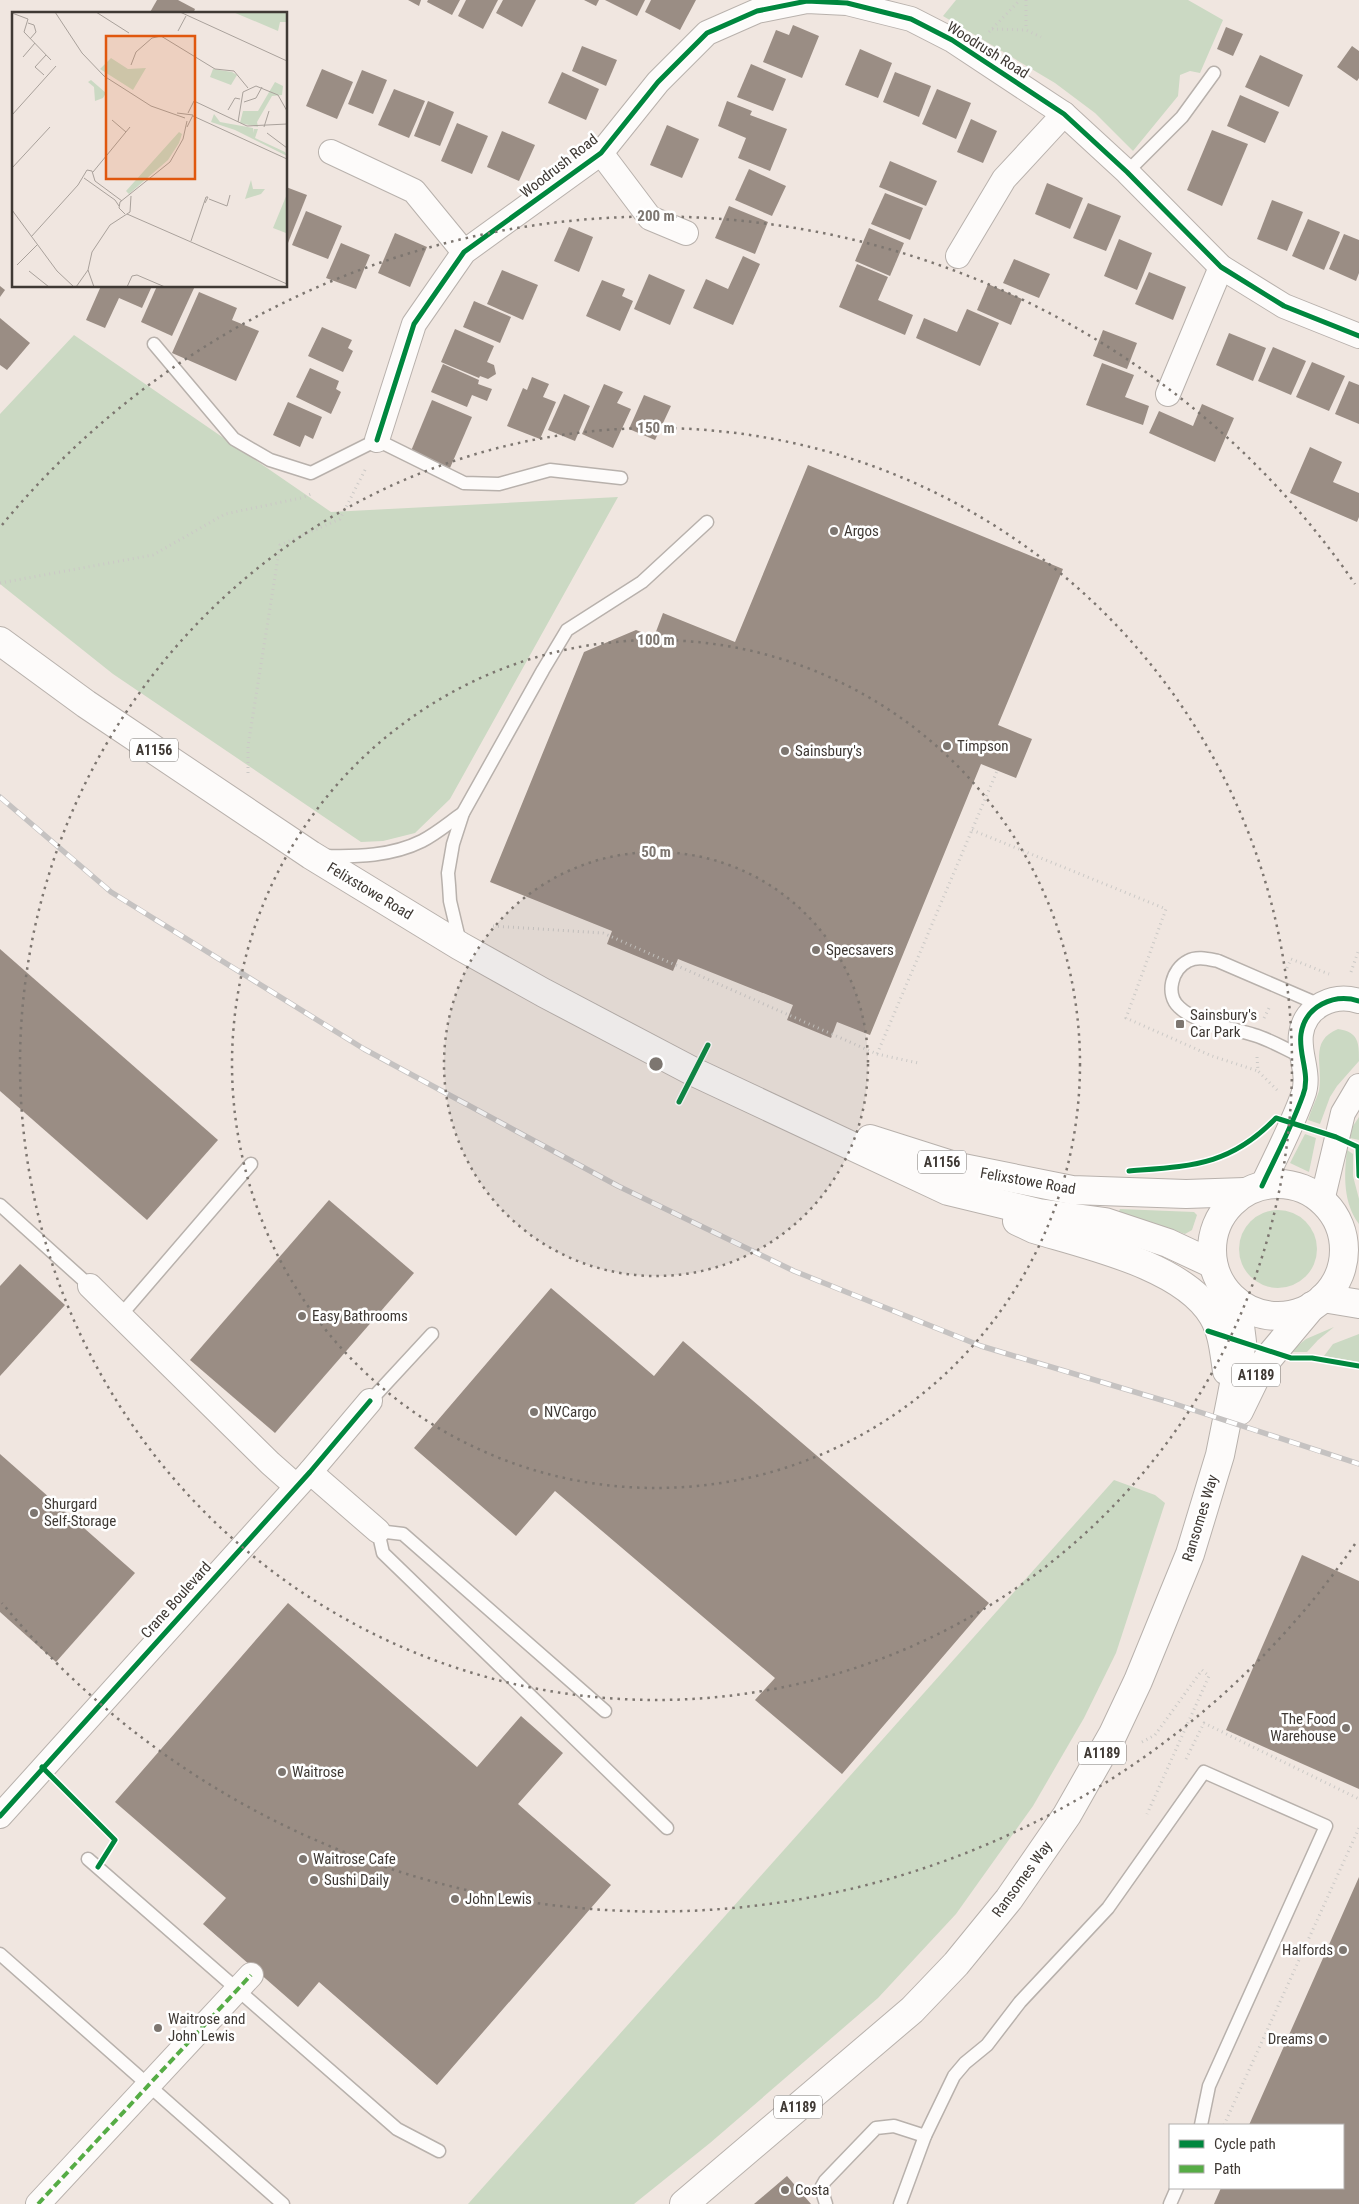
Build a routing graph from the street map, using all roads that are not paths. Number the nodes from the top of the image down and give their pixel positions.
1 (753, 6) edge
2 (1214, 73) dead end
3 (1064, 114) junction
4 (331, 152) dead end
5 (601, 153) junction
6 (1128, 172) junction
7 (686, 233) dead end
8 (464, 252) junction
9 (958, 256) dead end
10 (1221, 267) junction
11 (1359, 336) edge
12 (154, 344) dead end
13 (1168, 394) dead end
14 (377, 440) junction
15 (621, 478) dead end
16 (706, 522) dead end
17 (0, 641) edge
18 (463, 813) junction
19 (312, 856) junction
20 (460, 946) junction
21 (1359, 1001) edge
22 (1320, 1004) junction
23 (1303, 1057) junction
24 (1359, 1086) edge
25 (761, 1104) junction
26 (251, 1164) dead end
27 (1253, 1189) junction
28 (948, 1191) junction
29 (1322, 1201) junction
30 (0, 1205) edge
31 (1351, 1240) edge
32 (1213, 1264) junction
33 (90, 1286) joint
34 (1237, 1302) junction
35 (1317, 1302) junction
36 (1359, 1304) edge
37 (120, 1316) junction
38 (432, 1334) dead end
39 (1231, 1400) junction
40 (370, 1401) joint
41 (1220, 1456) junction
42 (303, 1479) junction
43 (378, 1531) junction
44 (605, 1711) dead end
45 (0, 1816) edge
46 (667, 1828) dead end
47 (88, 1859) dead end
48 (0, 1954) edge
49 (245, 1983) junction
50 (148, 2085) junction
51 (1201, 2124) edge
52 (925, 2136) junction
53 (439, 2151) dead end
54 (1177, 2189) edge
55 (38, 2204) edge
56 (283, 2204) edge
57 (684, 2204) edge
58 (826, 2204) edge
59 (900, 2204) edge
60 (1170, 2204) edge

1 - 3 street, Woodrush Road
1 - 5 street, Woodrush Road
2 - 6 lane
3 - 6 street, Woodrush Road
3 - 9 street
4 - 8 street
5 - 7 street
5 - 8 street, Woodrush Road
6 - 10 street, Woodrush Road
8 - 14 street, Woodrush Road
10 - 11 street, Woodrush Road
10 - 13 street
12 - 14 lane
14 - 15 lane
16 - 18 lane
17 - 19 main road, Felixstowe Road / A1156
18 - 19 lane
18 - 20 lane
19 - 20 main road, Felixstowe Road / A1156
20 - 25 main road, Felixstowe Road / A1156
21 - 22 street
22 - 23 street
22 - 23 lane
23 - 27 street
24 - 29 street
25 - 27 main road, Felixstowe Road / A1156
25 - 28 main road, Felixstowe Road / A1156
26 - 37 lane
27 - 29 main road
27 - 32 main road
28 - 32 main road, Felixstowe Road / A1156
28 - 39 main road
29 - 31 main road
30 - 33 lane
31 - 35 main road
32 - 34 main road
33 - 37 street
34 - 35 main road
34 - 39 main road, Ransomes Way / A1189
35 - 36 main road
35 - 41 main road, Ransomes Way / A1189
37 - 42 street
38 - 40 lane
39 - 41 main road, Ransomes Way / A1189
40 - 42 street, Crane Boulevard
41 - 57 main road, Ransomes Way / A1189
42 - 43 street
42 - 45 street, Crane Boulevard
43 - 44 lane
43 - 46 lane
47 - 49 lane
48 - 50 lane
49 - 50 street
49 - 53 lane
50 - 55 street
50 - 56 lane
51 - 52 lane
52 - 58 lane
52 - 59 lane
54 - 60 lane

